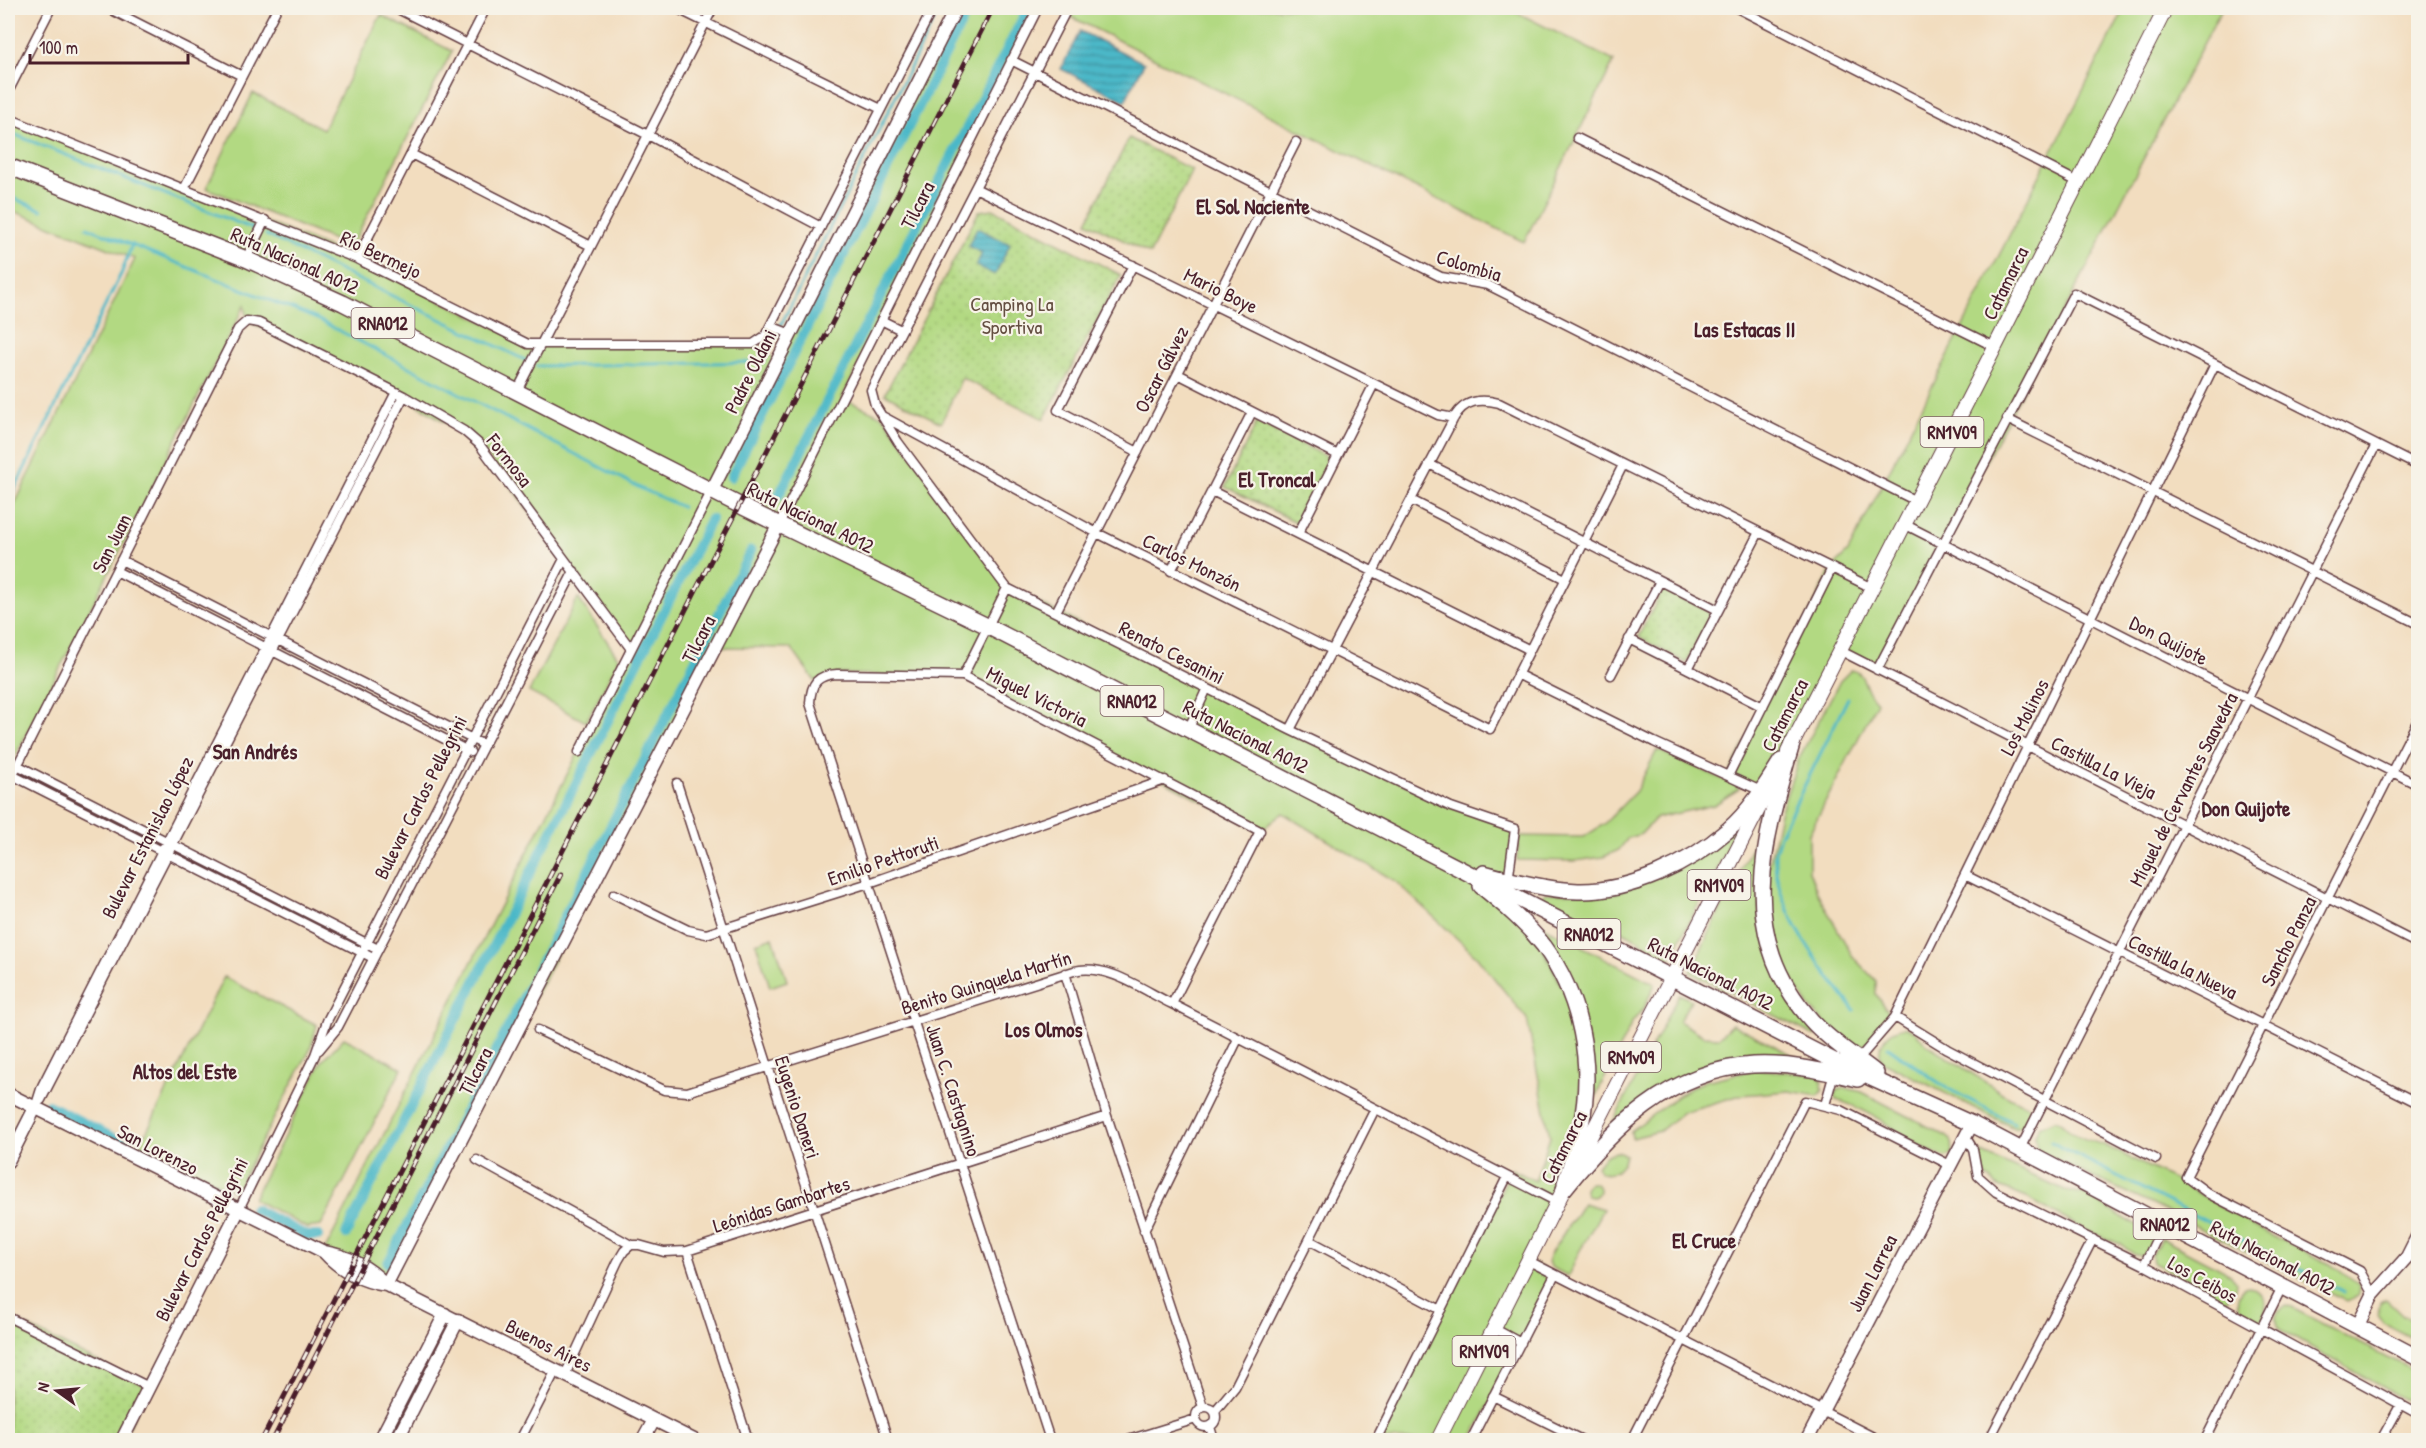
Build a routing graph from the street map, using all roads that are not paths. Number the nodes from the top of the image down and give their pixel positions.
1 (51, 8) edge
2 (108, 8) edge
3 (276, 8) edge
4 (396, 8) edge
5 (486, 8) edge
6 (676, 8) edge
7 (713, 8) edge
8 (933, 8) edge
9 (956, 8) edge
10 (1038, 8) edge
11 (1737, 8) edge
12 (2166, 8) edge
13 (1065, 13) dead end
14 (705, 22) junction
15 (467, 44) junction
16 (1011, 60) junction
17 (1035, 72) junction
18 (242, 76) junction
19 (8, 92) edge
20 (881, 109) junction
21 (8, 118) edge
22 (648, 135) junction
23 (1577, 138) dead end
24 (1296, 141) dead end
25 (411, 154) junction
26 (8, 166) edge
27 (2078, 182) junction
28 (975, 188) junction
29 (184, 189) junction
30 (1271, 191) junction
31 (265, 220) junction
32 (821, 227) junction
33 (591, 246) junction
34 (357, 259) junction
35 (246, 260) junction
36 (1133, 265) junction
37 (1213, 304) junction
38 (881, 320) junction
39 (247, 321) joint
40 (770, 326) junction
41 (901, 330) junction
42 (791, 334) junction
43 (541, 345) junction
44 (1995, 347) junction
45 (2215, 364) junction
46 (1178, 374) junction
47 (1374, 384) junction
48 (517, 391) junction
49 (400, 394) junction
50 (1252, 412) junction
51 (884, 417) junction
52 (1454, 418) junction
53 (2007, 419) junction
54 (2376, 445) junction
55 (1138, 452) junction
56 (1338, 455) junction
57 (1429, 464) junction
58 (1623, 465) junction
59 (2418, 466) edge
60 (1212, 491) junction
61 (711, 492) junction
62 (2153, 492) junction
63 (1410, 500) junction
64 (1916, 501) junction
65 (778, 524) junction
66 (1904, 524) junction
67 (1759, 532) junction
68 (1097, 533) junction
69 (1298, 534) junction
70 (1584, 542) junction
71 (1943, 544) junction
72 (564, 559) junction
73 (121, 560) junction
74 (1832, 568) junction
75 (116, 571) junction
76 (574, 571) junction
77 (1171, 571) junction
78 (1373, 571) junction
79 (2313, 571) junction
80 (1565, 579) junction
81 (1660, 581) junction
82 (1007, 588) junction
83 (1872, 588) junction
84 (1718, 610) junction
85 (1056, 612) junction
86 (2092, 619) junction
87 (2418, 624) edge
88 (987, 626) junction
89 (275, 639) junction
90 (1629, 639) junction
91 (269, 649) junction
92 (631, 649) junction
93 (1332, 650) junction
94 (1530, 650) junction
95 (1839, 650) junction
96 (1688, 669) junction
97 (1877, 670) junction
98 (1517, 674) junction
99 (1611, 675) dead end
100 (963, 676) junction
101 (815, 681) joint
102 (1207, 688) junction
103 (2248, 698) junction
104 (1763, 707) junction
105 (2418, 720) edge
106 (1188, 730) junction
107 (1290, 730) junction
108 (472, 739) junction
109 (1792, 744) junction
110 (484, 745) junction
111 (2027, 747) junction
112 (466, 750) junction
113 (579, 752) dead end
114 (478, 756) junction
115 (17, 765) junction
116 (2392, 772) junction
117 (12, 775) junction
118 (1728, 776) junction
119 (1165, 780) junction
120 (677, 783) dead end
121 (8, 784) edge
122 (2418, 785) edge
123 (1764, 793) junction
124 (2184, 825) junction
125 (170, 843) junction
126 (165, 853) junction
127 (1458, 867) junction
128 (1965, 874) junction
129 (869, 883) junction
130 (1507, 892) junction
131 (614, 894) dead end
132 (2328, 898) junction
133 (724, 930) junction
134 (367, 943) junction
135 (2418, 944) edge
136 (378, 949) junction
137 (2119, 952) junction
138 (362, 953) junction
139 (373, 958) junction
140 (1065, 973) junction
141 (1671, 976) junction
142 (1172, 1004) junction
143 (1895, 1017) junction
144 (914, 1021) junction
145 (327, 1022) junction
146 (2264, 1025) junction
147 (338, 1027) junction
148 (538, 1030) dead end
149 (1238, 1039) junction
150 (315, 1055) junction
151 (768, 1067) junction
152 (1854, 1068) junction
153 (1834, 1073) junction
154 (8, 1094) edge
155 (2045, 1099) junction
156 (2418, 1103) edge
157 (1825, 1105) junction
158 (35, 1108) junction
159 (1375, 1109) junction
160 (1107, 1116) junction
161 (1968, 1130) junction
162 (1590, 1137) joint
163 (2020, 1149) junction
164 (2156, 1159) dead end
165 (477, 1160) dead end
166 (8, 1161) edge
167 (960, 1164) junction
168 (1950, 1165) junction
169 (1508, 1177) junction
170 (1560, 1196) junction
171 (814, 1210) junction
172 (238, 1211) junction
173 (2163, 1223) junction
174 (1144, 1231) junction
175 (2418, 1235) edge
176 (2093, 1239) junction
177 (1309, 1240) junction
178 (631, 1245) junction
179 (687, 1251) junction
180 (1529, 1262) junction
181 (2144, 1265) junction
182 (351, 1267) joint
183 (1555, 1275) junction
184 (386, 1285) junction
185 (2283, 1285) junction
186 (2373, 1295) junction
187 (1442, 1310) junction
188 (445, 1314) junction
189 (8, 1317) edge
190 (458, 1320) junction
191 (2358, 1325) junction
192 (1495, 1329) junction
193 (2261, 1330) junction
194 (1683, 1341) junction
195 (1521, 1343) junction
196 (2418, 1358) edge
197 (560, 1372) junction
198 (149, 1387) junction
199 (1494, 1396) junction
200 (2401, 1404) junction
201 (1203, 1407) junction
202 (1215, 1411) junction
203 (1822, 1412) junction
204 (2418, 1414) edge
205 (1196, 1419) junction
206 (654, 1420) junction
207 (1210, 1427) junction
208 (122, 1440) edge
209 (380, 1440) edge
210 (397, 1440) edge
211 (520, 1440) edge
212 (643, 1440) edge
213 (694, 1440) edge
214 (748, 1440) edge
215 (888, 1440) edge
216 (1050, 1440) edge
217 (1128, 1440) edge
218 (1214, 1440) edge
219 (1376, 1440) edge
220 (1438, 1440) edge
221 (1472, 1440) edge
222 (1581, 1440) edge
223 (1632, 1440) edge
224 (1807, 1440) edge
225 (1879, 1440) edge
226 (1989, 1440) edge
227 (2205, 1440) edge
228 (2381, 1440) edge

1 - 19 street
2 - 18 street
3 - 18 street
4 - 15 street
5 - 15 street
6 - 14 street
7 - 14 street
8 - 20 street
9 - 42 main road, Padre Oldani
10 - 16 street, Tilcara
11 - 27 street
12 - 27 main road, Catamarca / RN1V09
13 - 17 street
14 - 20 street
14 - 22 street
15 - 22 street
15 - 25 street
16 - 17 street, Colombia
16 - 38 street, Tilcara
17 - 28 street
17 - 30 street, Colombia
18 - 29 street
20 - 32 street
21 - 29 street, Río Bermejo
22 - 32 street
22 - 33 street
23 - 44 street
24 - 30 street, Oscar Gálvez
25 - 33 street
25 - 34 street
26 - 35 highway, Ruta Nacional A012 / RNA012
27 - 44 main road, Catamarca / RN1V09
28 - 36 street, Mario Boye
28 - 41 street
29 - 31 street, Río Bermejo
30 - 37 street, Oscar Gálvez
30 - 64 street, Colombia
31 - 34 street, Río Bermejo
31 - 35 street
32 - 40 street
33 - 43 street
34 - 43 street, Río Bermejo
35 - 48 highway, Ruta Nacional A012 / RNA012
36 - 37 street, Mario Boye
36 - 55 street
37 - 46 street, Oscar Gálvez
37 - 47 street, Mario Boye
38 - 41 street
38 - 65 street, Tilcara
39 - 49 street, Formosa
39 - 73 street, San Juan
40 - 42 street
40 - 43 street, Río Bermejo
41 - 51 street, Renato Cesanini
42 - 61 main road, Padre Oldani
43 - 48 street
44 - 64 main road, Catamarca / RN1V09
45 - 53 street
45 - 54 street
45 - 62 street, Los Molinos
46 - 50 street
46 - 55 street, Oscar Gálvez
47 - 52 street, Mario Boye
47 - 56 street
48 - 61 highway, Ruta Nacional A012 / RNA012
49 - 72 street, Formosa
49 - 89 street, Bulevar Estanislao López
50 - 56 street
50 - 60 street
51 - 68 street, Carlos Monzón
51 - 82 street, Renato Cesanini
52 - 57 street
52 - 58 street
53 - 62 street
53 - 71 street
54 - 59 street
54 - 79 street, Miguel de Cervantes Saavedra
55 - 68 street, Oscar Gálvez
56 - 69 street
57 - 63 street
57 - 70 street
58 - 67 street
58 - 70 street
60 - 69 street
60 - 77 street
61 - 65 highway, Ruta Nacional A012 / RNA012
61 - 92 street, Padre Oldani
62 - 79 street
62 - 86 street, Los Molinos
63 - 78 street
63 - 80 street
64 - 66 main road, Catamarca / RN1V09
65 - 88 highway, Ruta Nacional A012 / RNA012
65 - 184 main road, Tilcara
66 - 71 street, Don Quijote
66 - 83 main road, Catamarca / RN1V09
67 - 74 street
67 - 84 street
68 - 77 street, Carlos Monzón
68 - 85 street, Oscar Gálvez
69 - 78 street
70 - 80 street
70 - 81 street
71 - 86 street, Don Quijote
71 - 97 street
72 - 76 street, Formosa
72 - 108 street, Bulevar Carlos Pellegrini
73 - 75 street, San Juan
73 - 89 street
74 - 83 street
74 - 104 street
75 - 91 street
75 - 115 street, San Juan
76 - 92 street, Formosa
76 - 110 street, Bulevar Carlos Pellegrini
77 - 93 street, Carlos Monzón
78 - 93 street
78 - 94 street
79 - 87 street
79 - 103 street, Miguel de Cervantes Saavedra
80 - 94 street
81 - 84 street
81 - 90 street
82 - 85 street, Renato Cesanini
82 - 88 street
83 - 95 main road, Catamarca / RN1V09
84 - 96 street
85 - 102 street, Renato Cesanini
86 - 103 street, Don Quijote
86 - 111 street, Los Molinos
88 - 100 street
88 - 106 highway, Ruta Nacional A012 / RNA012
89 - 91 street, Bulevar Estanislao López
89 - 108 street
90 - 96 street
90 - 99 street
91 - 112 street
91 - 125 street, Bulevar Estanislao López
92 - 113 street, Padre Oldani
93 - 98 street, Carlos Monzón
93 - 107 street
94 - 98 street
95 - 97 street, Castilla La Vieja
95 - 109 main road, Catamarca / RN1V09
96 - 104 street
97 - 111 street, Castilla La Vieja
98 - 118 street
100 - 101 street, Miguel Victoria
100 - 119 street, Miguel Victoria
101 - 129 street, Juan C. Castagnino
102 - 106 street
102 - 107 street, Renato Cesanini
103 - 116 street, Don Quijote
103 - 124 street, Miguel de Cervantes Saavedra
104 - 118 street
105 - 116 street, Sancho Panza
106 - 127 highway, Ruta Nacional A012 / RNA012
107 - 130 street, Renato Cesanini
108 - 110 street
108 - 112 street, Bulevar Carlos Pellegrini
109 - 123 highway
109 - 152 highway
110 - 114 street, Bulevar Carlos Pellegrini
111 - 124 street, Castilla La Vieja
111 - 128 street, Los Molinos
112 - 114 street
112 - 134 street, Bulevar Carlos Pellegrini
114 - 136 street, Bulevar Carlos Pellegrini
115 - 117 street, San Juan
115 - 125 street
116 - 122 street, Don Quijote
116 - 132 street, Sancho Panza
117 - 121 street, San Juan
117 - 126 street
118 - 123 street
119 - 129 street, Emilio Pettoruti
119 - 142 street, Miguel Victoria
120 - 133 street, Eugenio Daneri
123 - 130 highway
123 - 141 main road, Catamarca / RN1V09
124 - 132 street, Castilla La Vieja
124 - 137 street, Miguel de Cervantes Saavedra
125 - 126 street, Bulevar Estanislao López
125 - 134 street
126 - 138 street
126 - 158 street, Bulevar Estanislao López
127 - 130 highway
127 - 130 highway
128 - 137 street, Castilla la Nueva
128 - 143 street, Los Molinos
129 - 133 street, Emilio Pettoruti
129 - 144 street, Juan C. Castagnino
130 - 141 highway, Ruta Nacional A012 / RNA012
130 - 170 highway
131 - 133 street, Emilio Pettoruti
132 - 135 street, Castilla La Vieja
132 - 146 street, Sancho Panza
133 - 151 street, Eugenio Daneri
134 - 136 street
134 - 138 street, Bulevar Carlos Pellegrini
136 - 139 street, Bulevar Carlos Pellegrini
137 - 146 street, Castilla la Nueva
137 - 155 street, Miguel de Cervantes Saavedra
138 - 139 street
138 - 145 street, Bulevar Carlos Pellegrini
139 - 147 street, Bulevar Carlos Pellegrini
140 - 142 street, Benito Quinquela Martín
140 - 144 street, Benito Quinquela Martín
140 - 160 street
141 - 152 highway, Ruta Nacional A012 / RNA012
141 - 162 main road, Catamarca / RN1v09
142 - 149 street, Benito Quinquela Martín
143 - 152 street, Los Molinos
143 - 155 street
144 - 151 street, Benito Quinquela Martín
144 - 167 street, Juan C. Castagnino
145 - 147 street
145 - 150 street, Bulevar Carlos Pellegrini
146 - 156 street, Castilla la Nueva
146 - 186 street, Sancho Panza
147 - 150 street, Bulevar Carlos Pellegrini
148 - 151 street, Benito Quinquela Martín
149 - 159 street, Benito Quinquela Martín
149 - 174 street
150 - 172 street, Bulevar Carlos Pellegrini
151 - 171 street, Eugenio Daneri
152 - 153 highway
152 - 161 highway, Ruta Nacional A012 / RNA012
153 - 157 street
153 - 170 highway
154 - 158 main road, San Lorenzo
155 - 163 street, Miguel de Cervantes Saavedra
155 - 164 street
157 - 168 street
157 - 194 street
158 - 166 main road, Bulevar Estanislao López
158 - 172 main road, San Lorenzo
159 - 169 street, Benito Quinquela Martín
159 - 177 street
160 - 167 street, Leónidas Gambartes
160 - 174 street
161 - 163 highway, Ruta Nacional A012 / RNA012
161 - 168 main road, Juan Larrea
161 - 176 street, Los Ceibos
162 - 170 main road, Catamarca / RN1V09
163 - 173 highway, Ruta Nacional A012 / RNA012
165 - 178 street, Leónidas Gambartes
167 - 171 street, Leónidas Gambartes
167 - 216 street, Juan C. Castagnino
168 - 203 main road, Juan Larrea
169 - 170 street, Benito Quinquela Martín
169 - 187 street
170 - 180 main road, Catamarca / RN1V09
171 - 179 street, Leónidas Gambartes
171 - 215 street, Eugenio Daneri
172 - 182 main road, San Lorenzo
172 - 198 main road, Bulevar Carlos Pellegrini
173 - 181 street
173 - 185 highway, Ruta Nacional A012 / RNA012
174 - 201 street
175 - 186 main road
176 - 181 street, Los Ceibos
176 - 226 street
177 - 187 street
177 - 202 street
178 - 179 street, Leónidas Gambartes
178 - 197 street
179 - 214 street
180 - 183 street
180 - 192 main road, Catamarca / RN1V09
181 - 193 street, Los Ceibos
182 - 184 main road, Buenos Aires
183 - 194 street
183 - 195 street
184 - 188 main road, Buenos Aires
185 - 191 highway, Ruta Nacional A012 / RNA012
185 - 193 street
186 - 191 main road
187 - 219 street
188 - 190 main road, Buenos Aires
188 - 209 main road
189 - 198 street
190 - 197 main road, Buenos Aires
190 - 210 main road
191 - 196 highway, Ruta Nacional A012 / RNA012
192 - 195 street
192 - 220 main road, Catamarca / RN1V09
193 - 200 street, Los Ceibos
193 - 227 street
194 - 203 street
194 - 223 street
195 - 199 street
197 - 206 main road, Buenos Aires
197 - 211 street
198 - 208 main road, Bulevar Carlos Pellegrini
199 - 221 street
199 - 222 street
200 - 204 street, Los Ceibos
200 - 228 street
201 - 202 street
201 - 205 street
202 - 207 street
203 - 224 main road, Juan Larrea
203 - 225 street
205 - 207 street
205 - 217 street
206 - 212 main road
206 - 213 main road, Buenos Aires
207 - 218 street

